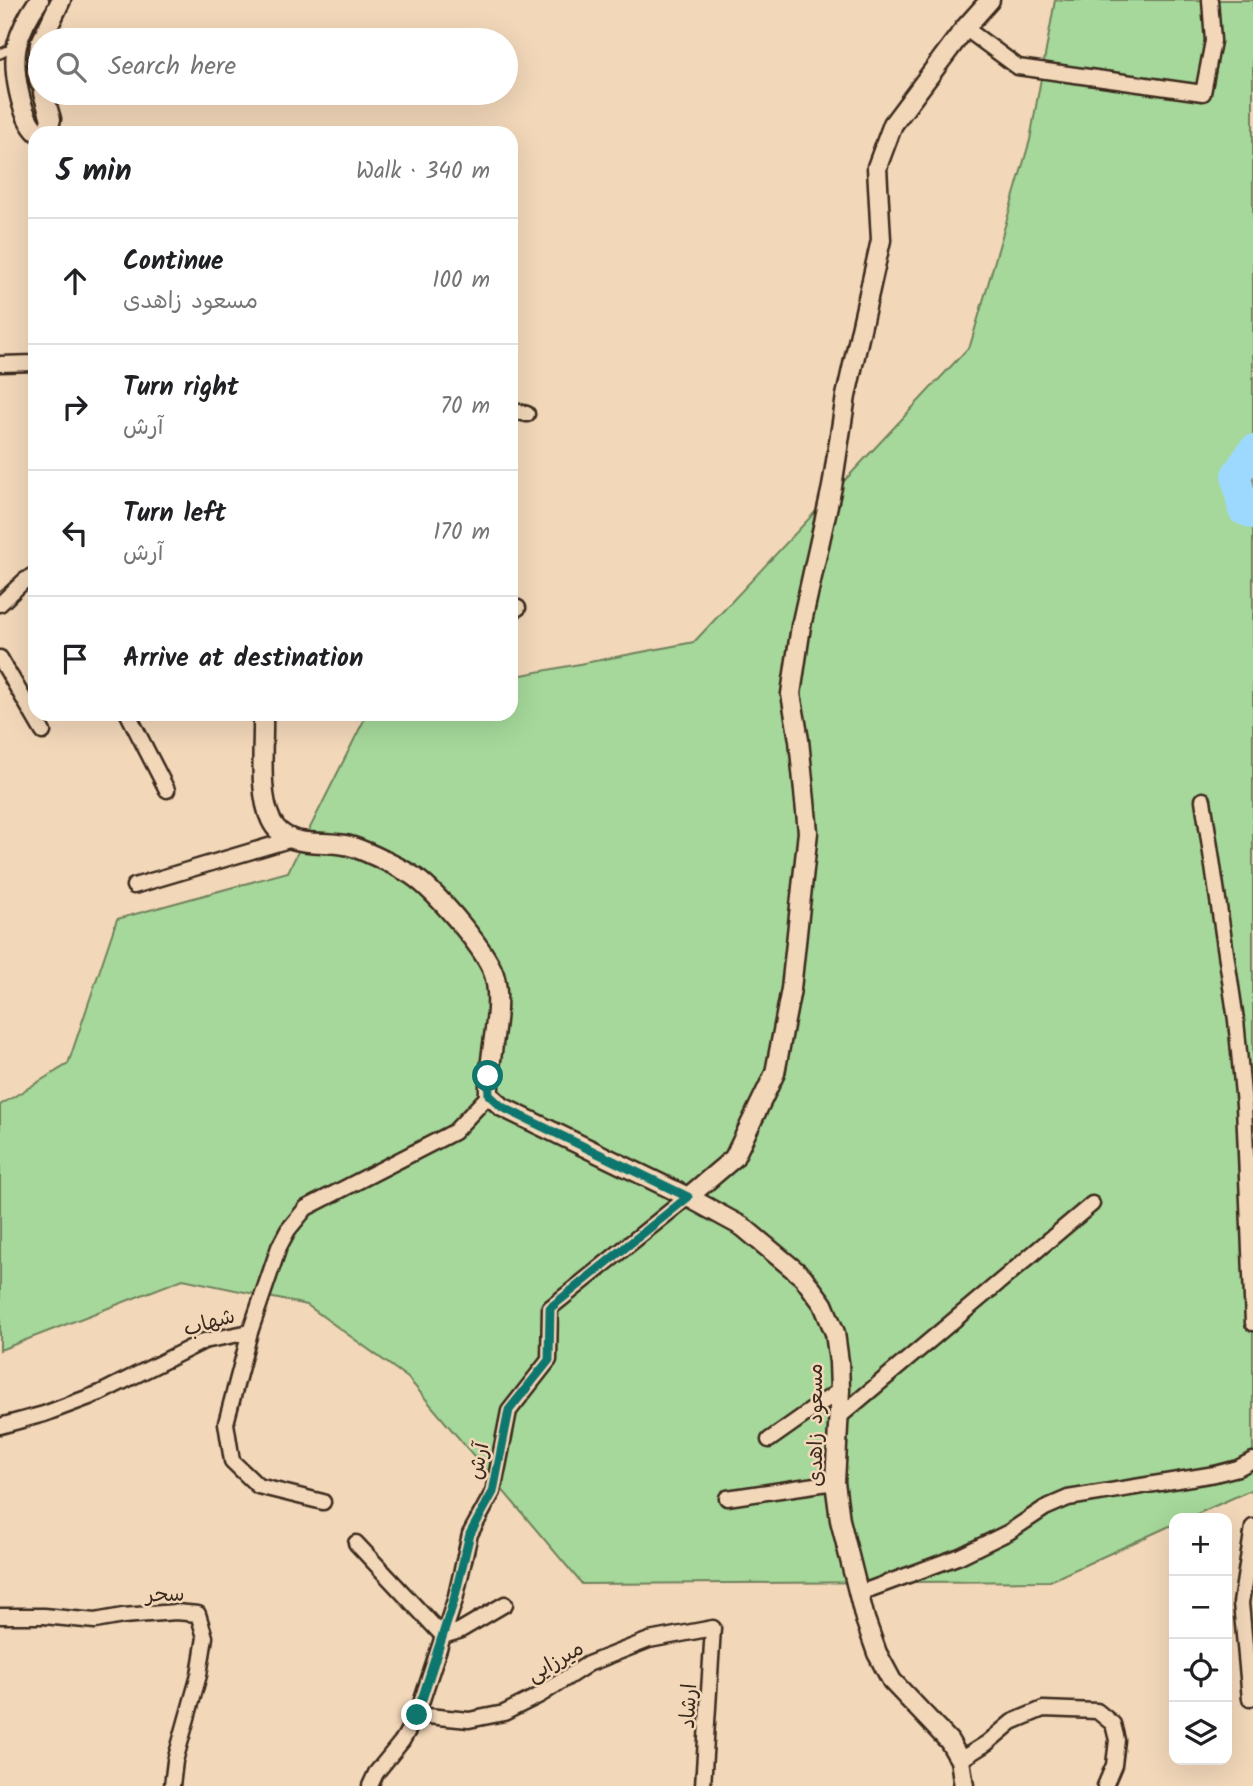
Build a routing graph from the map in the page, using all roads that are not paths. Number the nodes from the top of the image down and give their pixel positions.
1 (39, 0) edge
2 (61, 0) edge
3 (990, 0) edge
4 (1210, 0) edge
5 (965, 27) junction
6 (48, 28) edge
7 (17, 45) junction
8 (0, 54) edge
9 (47, 105) edge
10 (30, 126) edge
11 (49, 126) edge
12 (28, 363) edge
13 (0, 364) edge
14 (518, 412) edge
15 (527, 414) dead end
16 (28, 579) edge
17 (0, 604) edge
18 (0, 658) edge
19 (28, 706) edge
20 (37, 721) edge
21 (132, 721) edge
22 (263, 721) edge
23 (43, 732) dead end
24 (167, 790) dead end
25 (1203, 800) dead end
26 (289, 839) junction
27 (134, 886) dead end
28 (489, 1095) junction
29 (688, 1197) junction
30 (1092, 1204) dead end
31 (1253, 1323) edge
32 (250, 1332) junction
33 (840, 1390) junction
34 (839, 1417) junction
35 (0, 1426) edge
36 (769, 1440) dead end
37 (1253, 1460) edge
38 (835, 1482) junction
39 (727, 1497) dead end
40 (323, 1502) dead end
41 (1253, 1527) edge
42 (356, 1543) dead end
43 (858, 1594) junction
44 (505, 1604) dead end
45 (0, 1616) edge
46 (713, 1628) joint
47 (443, 1636) junction
48 (1250, 1699) dead end
49 (417, 1715) junction
50 (960, 1760) junction
51 (172, 1786) edge
52 (370, 1786) edge
53 (703, 1786) edge
54 (964, 1786) edge
55 (1105, 1786) edge

1 - 7 street
2 - 6 street
3 - 5 street
4 - 5 street
5 - 29 street
7 - 8 lane
7 - 10 street
9 - 11 street
12 - 13 street
14 - 15 street
16 - 17 street
18 - 19 street
20 - 23 street
21 - 24 street
22 - 26 street
25 - 31 street
26 - 27 street
26 - 28 street
28 - 29 street, مسعود زاهدی
28 - 32 street
29 - 33 street, مسعود زاهدی
29 - 47 street, آرش
30 - 34 street
32 - 35 street, شهاب
32 - 40 street, شهاب
33 - 34 street, مسعود زاهدی
33 - 36 street
34 - 38 street, مسعود زاهدی
37 - 43 street
38 - 39 street
38 - 43 street, مسعود زاهدی
41 - 48 street
42 - 47 street
43 - 50 street, مسعود زاهدی
44 - 47 street
45 - 51 street, سحر
46 - 49 street, میرزایی
46 - 53 street, ارشاد
47 - 49 street, آرش
49 - 52 street, آرش
50 - 54 street, مسعود زاهدی
50 - 55 street

